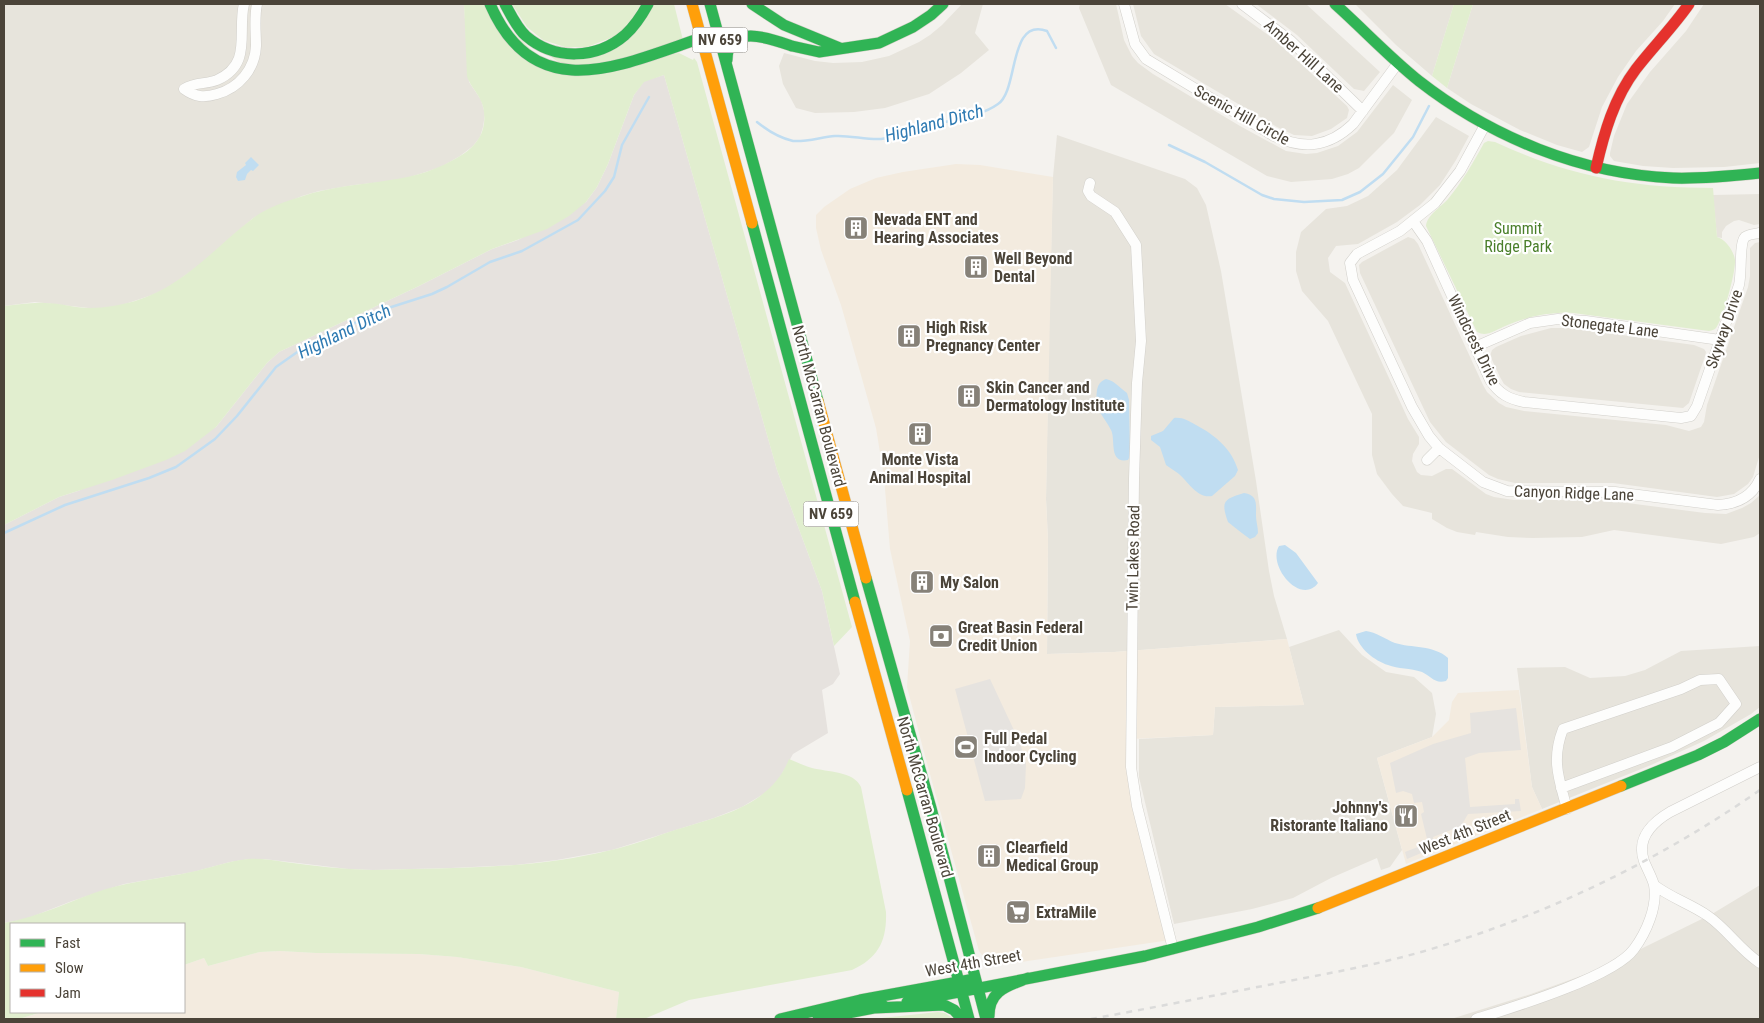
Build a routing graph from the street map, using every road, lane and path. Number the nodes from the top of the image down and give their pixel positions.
1 (244, 4) edge
2 (258, 4) edge
3 (490, 4) edge
4 (505, 4) edge
5 (648, 4) edge
6 (692, 4) edge
7 (710, 4) edge
8 (752, 4) edge
9 (942, 4) edge
10 (1124, 4) edge
11 (1242, 4) edge
12 (1335, 4) edge
13 (1689, 4) edge
14 (701, 38) junction
15 (840, 48) junction
16 (1398, 63) junction
17 (730, 76) junction
18 (1363, 111) junction
19 (1485, 125) junction
20 (1596, 168) junction
21 (1760, 173) edge
22 (1090, 183) dead end
23 (1413, 222) junction
24 (1760, 232) edge
25 (1720, 340) junction
26 (1475, 347) junction
27 (1691, 416) joint
28 (1439, 448) junction
29 (1427, 460) dead end
30 (1760, 479) edge
31 (899, 697) junction
32 (882, 703) junction
33 (1760, 719) edge
34 (1760, 768) edge
35 (1562, 788) junction
36 (1567, 809) junction
37 (1654, 885) junction
38 (1172, 949) junction
39 (1760, 963) edge
40 (1028, 978) junction
41 (978, 983) junction
42 (961, 986) junction
43 (874, 1008) junction
44 (987, 1014) edge
45 (964, 1016) edge
46 (780, 1019) edge
47 (818, 1019) edge
48 (1476, 1019) edge

1 - 2 street
3 - 14 main road
4 - 5 main road
6 - 14 main road, North McCarran Boulevard / NV 659
7 - 17 main road, North McCarran Boulevard / NV 659
8 - 15 main road
9 - 15 main road
10 - 18 street, Scenic Hill Circle
11 - 18 street, Amber Hill Lane
12 - 16 main road
13 - 20 main road
14 - 32 main road, North McCarran Boulevard / NV 659
15 - 17 main road
16 - 18 street, Scenic Hill Circle
16 - 19 main road
17 - 31 main road, North McCarran Boulevard / NV 659
19 - 20 main road
19 - 23 street
20 - 21 main road
22 - 38 street, Twin Lakes Road
23 - 26 street, Windcrest Drive
23 - 28 street, Canyon Ridge Lane
24 - 25 street, Skyway Drive
25 - 26 street, Stonegate Lane
25 - 27 street, Skyway Drive
26 - 27 street, Windcrest Drive
28 - 29 street
28 - 30 street, Canyon Ridge Lane
31 - 32 main road
31 - 41 main road, North McCarran Boulevard / NV 659
32 - 42 main road, North McCarran Boulevard / NV 659
33 - 36 main road, West 4th Street
34 - 37 street
35 - 35 street
35 - 36 street
36 - 38 main road, West 4th Street
37 - 39 street
37 - 48 street
38 - 40 main road, West 4th Street
38 - 41 main road, West 4th Street
40 - 41 main road, West 4th Street
40 - 44 main road
41 - 42 main road, West 4th Street
41 - 44 main road, North McCarran Boulevard / NV 659
42 - 43 main road, West 4th Street
42 - 45 main road, North McCarran Boulevard / NV 659
42 - 46 main road, West 4th Street
43 - 45 main road
43 - 47 main road, West 4th Street

